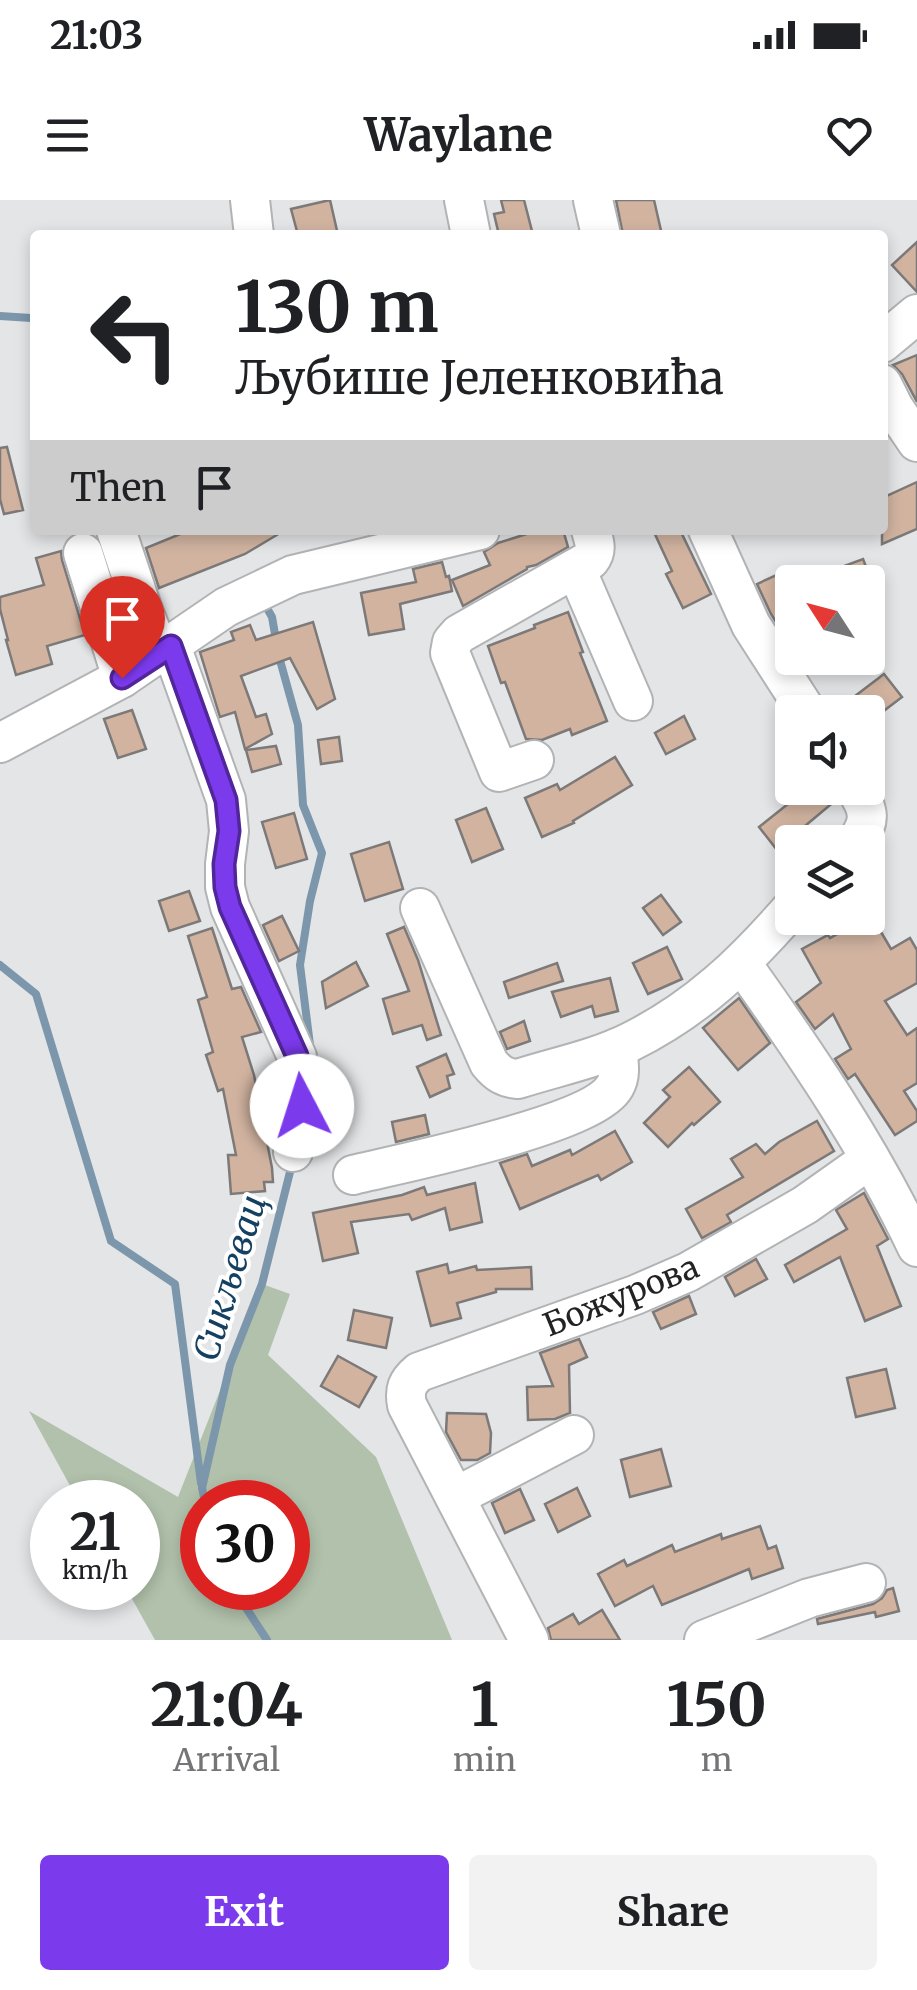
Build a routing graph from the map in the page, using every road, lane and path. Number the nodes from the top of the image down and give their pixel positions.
1 (250, 200) edge
2 (464, 200) edge
3 (593, 200) edge
4 (253, 230) edge
5 (471, 230) edge
6 (600, 230) edge
7 (917, 314) edge
8 (888, 338) edge
9 (888, 396) edge
10 (917, 442) edge
11 (118, 535) edge
12 (459, 535) edge
13 (593, 535) edge
14 (710, 535) edge
15 (83, 553) dead end
16 (576, 569) junction
17 (165, 650) junction
18 (122, 678) junction
19 (796, 695) edge
20 (633, 702) dead end
21 (0, 742) edge
22 (534, 760) dead end
23 (420, 908) dead end
24 (775, 927) edge
25 (742, 964) junction
26 (617, 1048) junction
27 (293, 1152) dead end
28 (870, 1159) junction
29 (352, 1175) dead end
30 (917, 1247) edge
31 (574, 1436) dead end
32 (455, 1496) junction
33 (866, 1584) dead end
34 (528, 1640) edge
35 (704, 1640) edge

1 - 4 street
2 - 5 street
3 - 6 street
7 - 8 street
9 - 10 street
11 - 17 street
12 - 17 street
13 - 16 street
14 - 19 street
15 - 18 street
16 - 20 street
16 - 22 street
17 - 18 street
17 - 27 street
18 - 21 street
23 - 26 street
24 - 25 street
25 - 26 street
25 - 28 street
26 - 29 street
28 - 30 street
28 - 32 street, Божурова
31 - 32 street
32 - 34 street, Божурова
33 - 35 street

